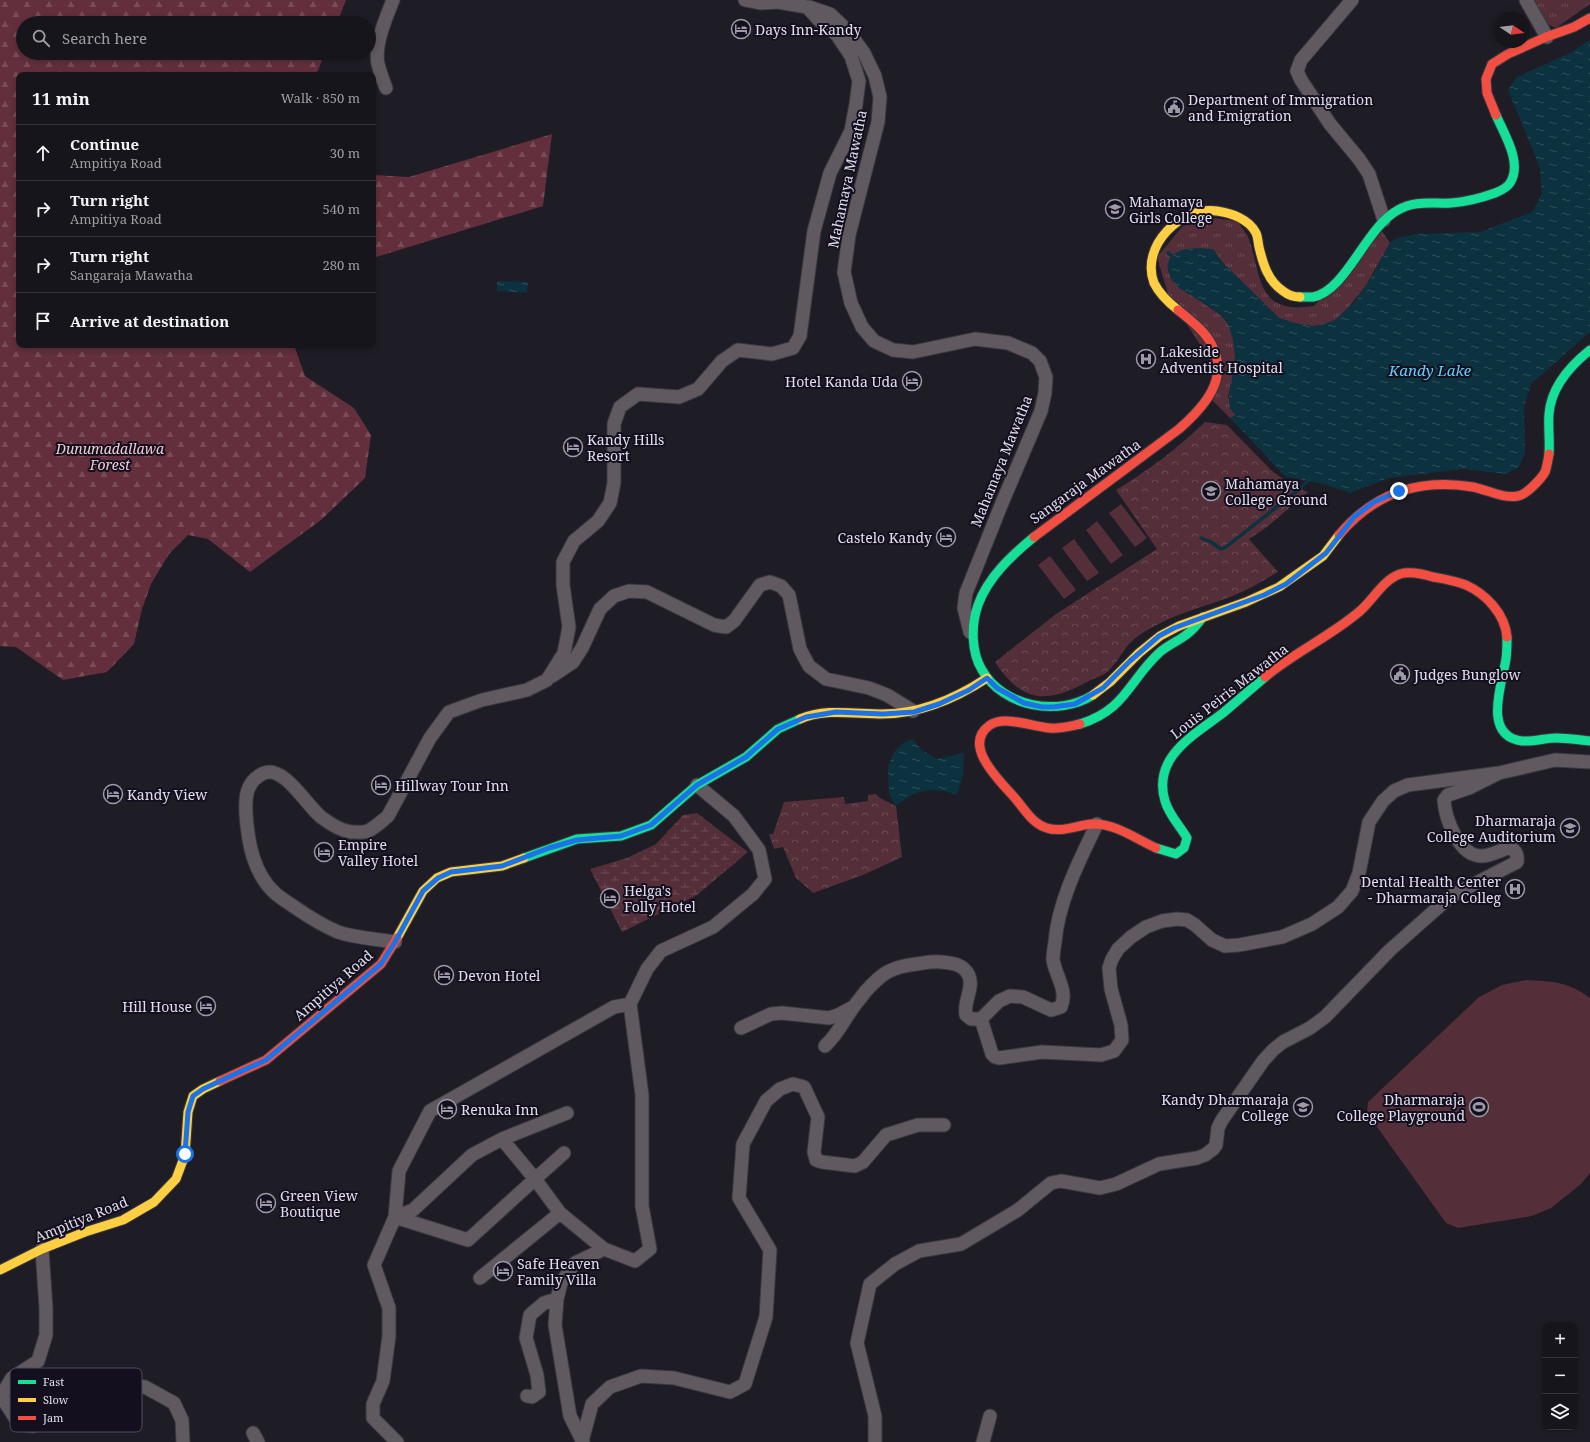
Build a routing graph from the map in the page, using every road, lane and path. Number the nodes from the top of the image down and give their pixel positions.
1 (393, 0) edge
2 (745, 0) edge
3 (1352, 0) edge
4 (1526, 0) edge
5 (777, 1) edge
6 (807, 6) junction
7 (1590, 18) edge
8 (1547, 37) junction
9 (386, 88) dead end
10 (1384, 220) junction
11 (1590, 350) edge
12 (1203, 617) junction
13 (974, 643) junction
14 (987, 678) junction
15 (547, 680) junction
16 (914, 712) junction
17 (1590, 741) edge
18 (1590, 762) edge
19 (1499, 773) junction
20 (697, 785) junction
21 (1097, 824) junction
22 (395, 942) junction
23 (630, 1004) junction
24 (853, 1007) junction
25 (981, 1020) junction
26 (741, 1028) dead end
27 (825, 1046) dead end
28 (567, 1113) dead end
29 (944, 1125) dead end
30 (502, 1139) junction
31 (564, 1153) dead end
32 (535, 1179) junction
33 (560, 1213) junction
34 (395, 1217) junction
35 (42, 1249) junction
36 (604, 1249) junction
37 (0, 1270) edge
38 (480, 1278) dead end
39 (557, 1299) junction
40 (27, 1368) edge
41 (10, 1381) edge
42 (142, 1387) edge
43 (528, 1396) dead end
44 (10, 1410) edge
45 (990, 1416) dead end
46 (583, 1441) edge
47 (183, 1442) edge
48 (397, 1442) edge
49 (875, 1442) edge
50 (983, 1442) edge

1 - 9 street
2 - 5 street, Mahamaya Mawatha
3 - 10 street
4 - 8 street
5 - 6 street, Mahamaya Mawatha
6 - 13 street, Mahamaya Mawatha
6 - 15 street
7 - 8 main road, Sangaraja Mawatha
8 - 10 main road, Sangaraja Mawatha
10 - 13 main road, Sangaraja Mawatha
11 - 12 main road, Sangaraja Mawatha
12 - 14 main road, Sangaraja Mawatha
12 - 21 main road, Louis Peiris Mawatha
13 - 14 main road, Sangaraja Mawatha
14 - 16 main road, Ampitiya Road
15 - 16 street
15 - 22 street
16 - 20 main road, Ampitiya Road
17 - 21 main road, Louis Peiris Mawatha
18 - 19 street
19 - 25 street
19 - 49 street
20 - 22 main road, Ampitiya Road
20 - 23 street
21 - 25 street
22 - 35 main road, Ampitiya Road
23 - 34 street
23 - 36 street
24 - 25 street
24 - 26 street
24 - 27 street
28 - 30 street
29 - 46 street
30 - 32 street
30 - 34 street
31 - 32 street
32 - 33 street
32 - 34 street
33 - 36 street
33 - 38 street
34 - 48 street
35 - 37 main road, Ampitiya Road
35 - 40 street
36 - 39 street
39 - 43 street
39 - 46 street
41 - 44 street
42 - 47 street
45 - 50 street

